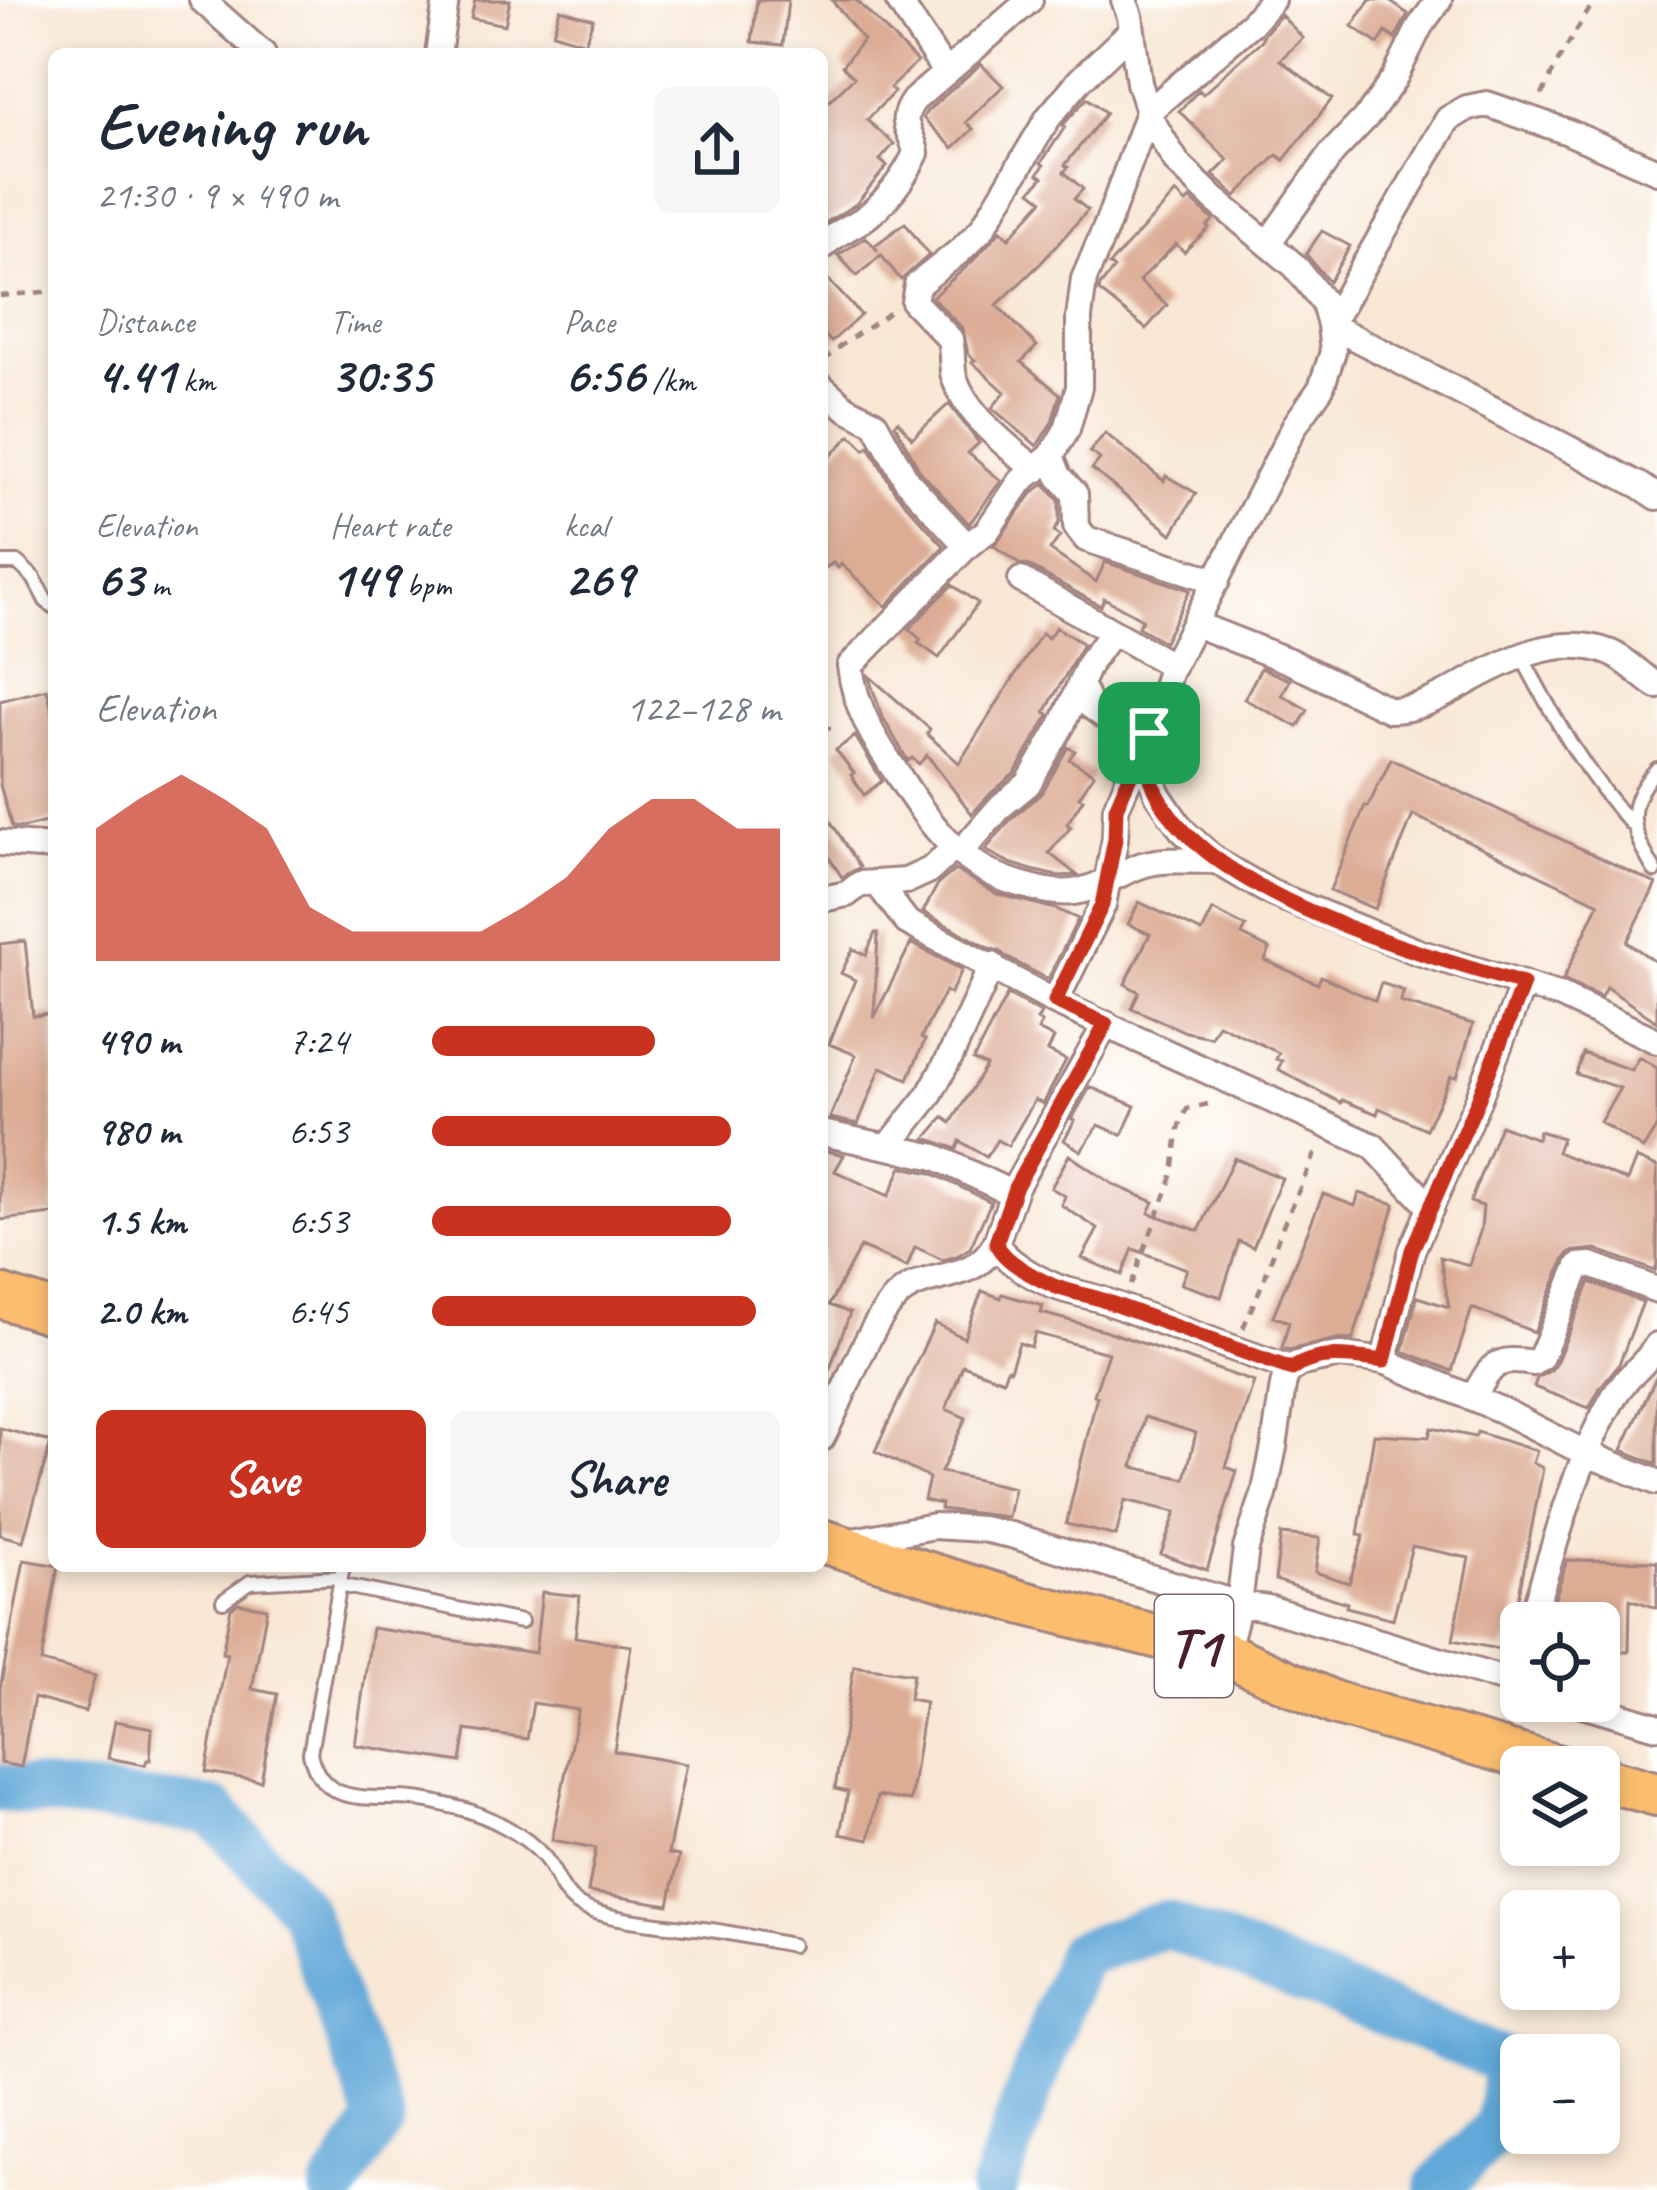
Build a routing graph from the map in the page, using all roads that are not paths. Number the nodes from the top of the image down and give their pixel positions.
1 (202, 0) edge
2 (446, 0) edge
3 (898, 0) edge
4 (1030, 0) edge
5 (1124, 0) edge
6 (1272, 0) edge
7 (1439, 0) edge
8 (1131, 31) junction
9 (256, 48) edge
10 (439, 48) edge
11 (945, 72) junction
12 (1148, 112) junction
13 (1657, 171) edge
14 (828, 240) edge
15 (1269, 242) junction
16 (1330, 325) junction
17 (828, 392) edge
18 (1043, 463) junction
19 (1657, 497) edge
20 (967, 546) junction
21 (0, 563) edge
22 (1021, 580) dead end
23 (1217, 581) junction
24 (48, 602) edge
25 (1196, 624) junction
26 (1112, 632) junction
27 (1521, 656) junction
28 (1173, 666) junction
29 (1080, 684) junction
30 (1657, 686) edge
31 (1144, 743) junction
32 (1657, 769) edge
33 (1634, 827) junction
34 (0, 843) edge
35 (48, 847) edge
36 (957, 850) junction
37 (1216, 861) junction
38 (1655, 871) edge
39 (918, 876) junction
40 (1107, 881) junction
41 (877, 883) junction
42 (828, 898) edge
43 (907, 922) junction
44 (992, 965) junction
45 (1523, 984) junction
46 (1055, 1001) junction
47 (1106, 1024) junction
48 (1657, 1041) edge
49 (828, 1134) edge
50 (888, 1147) junction
51 (1013, 1195) junction
52 (1430, 1208) junction
53 (996, 1243) junction
54 (1657, 1290) edge
55 (0, 1296) edge
56 (48, 1311) edge
57 (1657, 1345) edge
58 (1384, 1361) junction
59 (1292, 1369) junction
60 (1473, 1398) junction
61 (828, 1426) edge
62 (1586, 1453) junction
63 (1657, 1482) edge
64 (828, 1542) edge
65 (828, 1542) edge
66 (342, 1576) edge
67 (223, 1601) dead end
68 (1537, 1602) edge
69 (1238, 1604) junction
70 (521, 1622) dead end
71 (1226, 1654) junction
72 (1500, 1678) edge
73 (1620, 1715) edge
74 (1657, 1726) edge
75 (1500, 1750) edge
76 (1620, 1784) edge
77 (1657, 1794) edge
78 (792, 1945) dead end

1 - 9 street
2 - 10 street
3 - 11 street
4 - 11 street
5 - 8 street
6 - 12 street
7 - 15 street
8 - 12 street
8 - 18 street
11 - 14 street
12 - 15 street
12 - 18 street
13 - 16 street
15 - 16 street
16 - 19 street
16 - 23 street
17 - 20 street
18 - 20 street
18 - 23 street
20 - 36 street
21 - 24 lane
22 - 26 street
23 - 25 street
25 - 27 street
25 - 28 street
26 - 28 street
26 - 29 street
27 - 30 street
27 - 33 lane
28 - 31 street
29 - 31 street
29 - 36 street
31 - 37 street
31 - 40 street
32 - 33 lane
33 - 38 lane
34 - 35 street
36 - 39 street
36 - 40 street
37 - 40 street
37 - 45 street
39 - 41 street
39 - 43 street
40 - 46 street
41 - 42 street
41 - 43 street
43 - 44 street
44 - 46 street
44 - 50 street
45 - 48 street
45 - 52 street
46 - 47 street
47 - 51 street
47 - 52 street
49 - 50 street
50 - 51 street
51 - 53 street
52 - 58 street
53 - 59 street
53 - 61 street
54 - 60 street
55 - 56 highway
57 - 62 street
58 - 59 street
58 - 60 street
59 - 69 street
60 - 62 street
62 - 63 street
62 - 68 street
64 - 69 street
65 - 71 highway, T1
66 - 67 lane
66 - 70 lane
66 - 78 lane
69 - 71 street
69 - 72 street
71 - 75 highway, T1
73 - 74 street
76 - 77 highway

